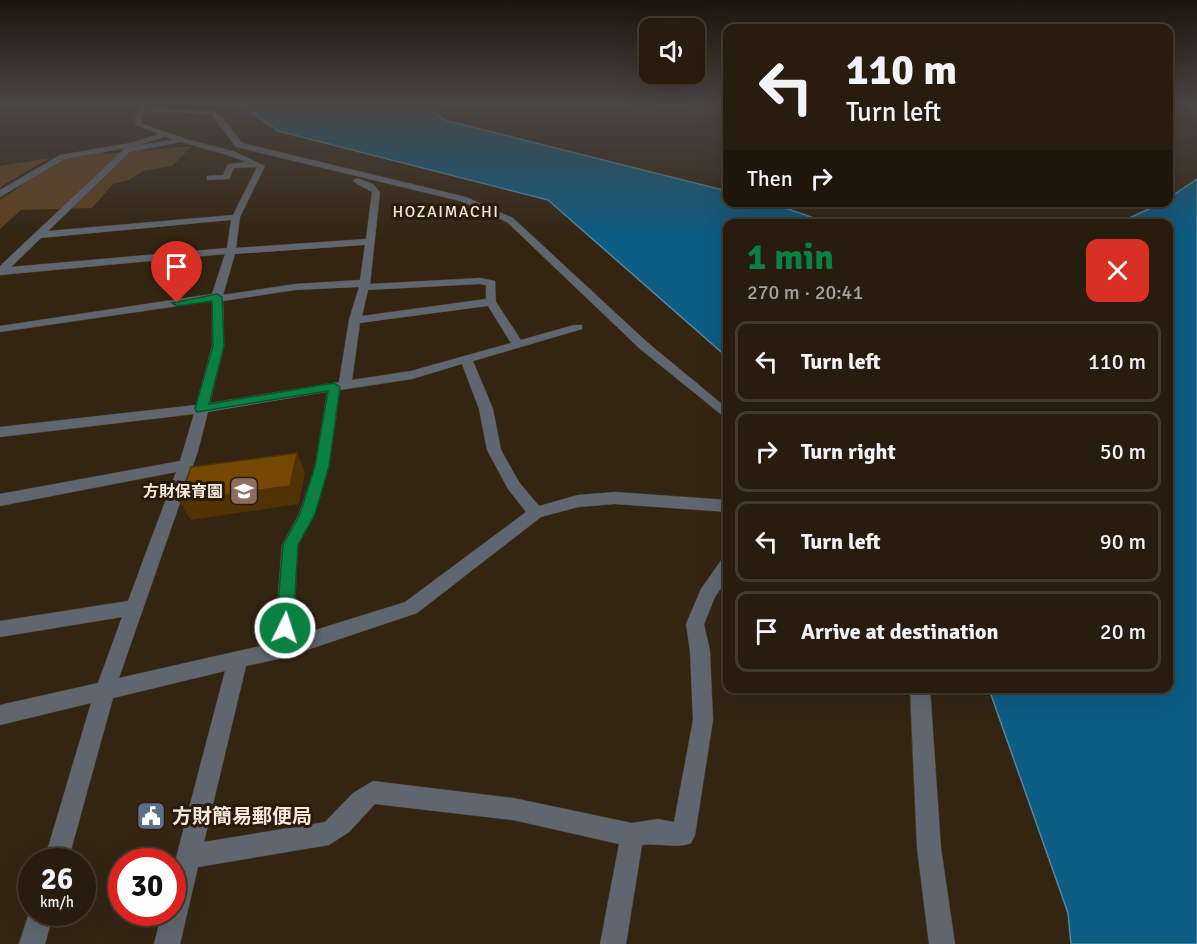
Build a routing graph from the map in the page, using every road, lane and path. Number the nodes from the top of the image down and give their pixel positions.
1 (109, 149) edge
2 (133, 149) edge
3 (213, 149) edge
4 (235, 149) edge
5 (250, 149) edge
6 (256, 152) junction
7 (306, 162) junction
8 (260, 166) junction
9 (210, 178) dead end
10 (0, 194) edge
11 (237, 217) junction
12 (40, 235) junction
13 (370, 242) junction
14 (231, 251) junction
15 (0, 272) edge
16 (364, 285) junction
17 (217, 298) junction
18 (491, 302) junction
19 (355, 320) junction
20 (578, 327) dead end
21 (0, 329) edge
22 (518, 345) junction
23 (466, 361) junction
24 (340, 386) junction
25 (201, 409) junction
26 (723, 412) edge
27 (0, 432) edge
28 (185, 465) junction
29 (0, 500) edge
30 (723, 507) edge
31 (536, 513) junction
32 (723, 571) edge
33 (133, 608) junction
34 (0, 629) edge
35 (283, 649) junction
36 (238, 659) junction
37 (105, 690) junction
38 (920, 693) edge
39 (0, 715) edge
40 (632, 835) junction
41 (60, 848) edge
42 (190, 856) junction
43 (37, 926) edge
44 (32, 944) edge
45 (167, 944) edge
46 (613, 944) edge
47 (942, 944) edge

1 - 10 street
2 - 12 street
3 - 8 street
4 - 6 street
5 - 6 street
6 - 7 street
6 - 8 street
7 - 13 street
7 - 26 street
8 - 9 street
8 - 11 street
11 - 12 street
11 - 14 street
12 - 15 street
13 - 14 street
13 - 16 street
14 - 15 street
14 - 17 street
16 - 17 street
16 - 18 street
16 - 19 street
17 - 21 street
17 - 25 street
18 - 19 street
18 - 22 street
19 - 24 street
20 - 22 street
22 - 23 street
23 - 24 street
23 - 31 street
24 - 25 street
24 - 35 street
25 - 27 street
25 - 28 street
28 - 29 street
28 - 33 street
30 - 31 street
31 - 35 street
32 - 40 street
33 - 34 street
33 - 37 street
35 - 36 street
36 - 37 street
36 - 42 street
37 - 39 street
37 - 41 street
38 - 47 street
40 - 42 street
40 - 46 street
42 - 45 street
43 - 44 street

